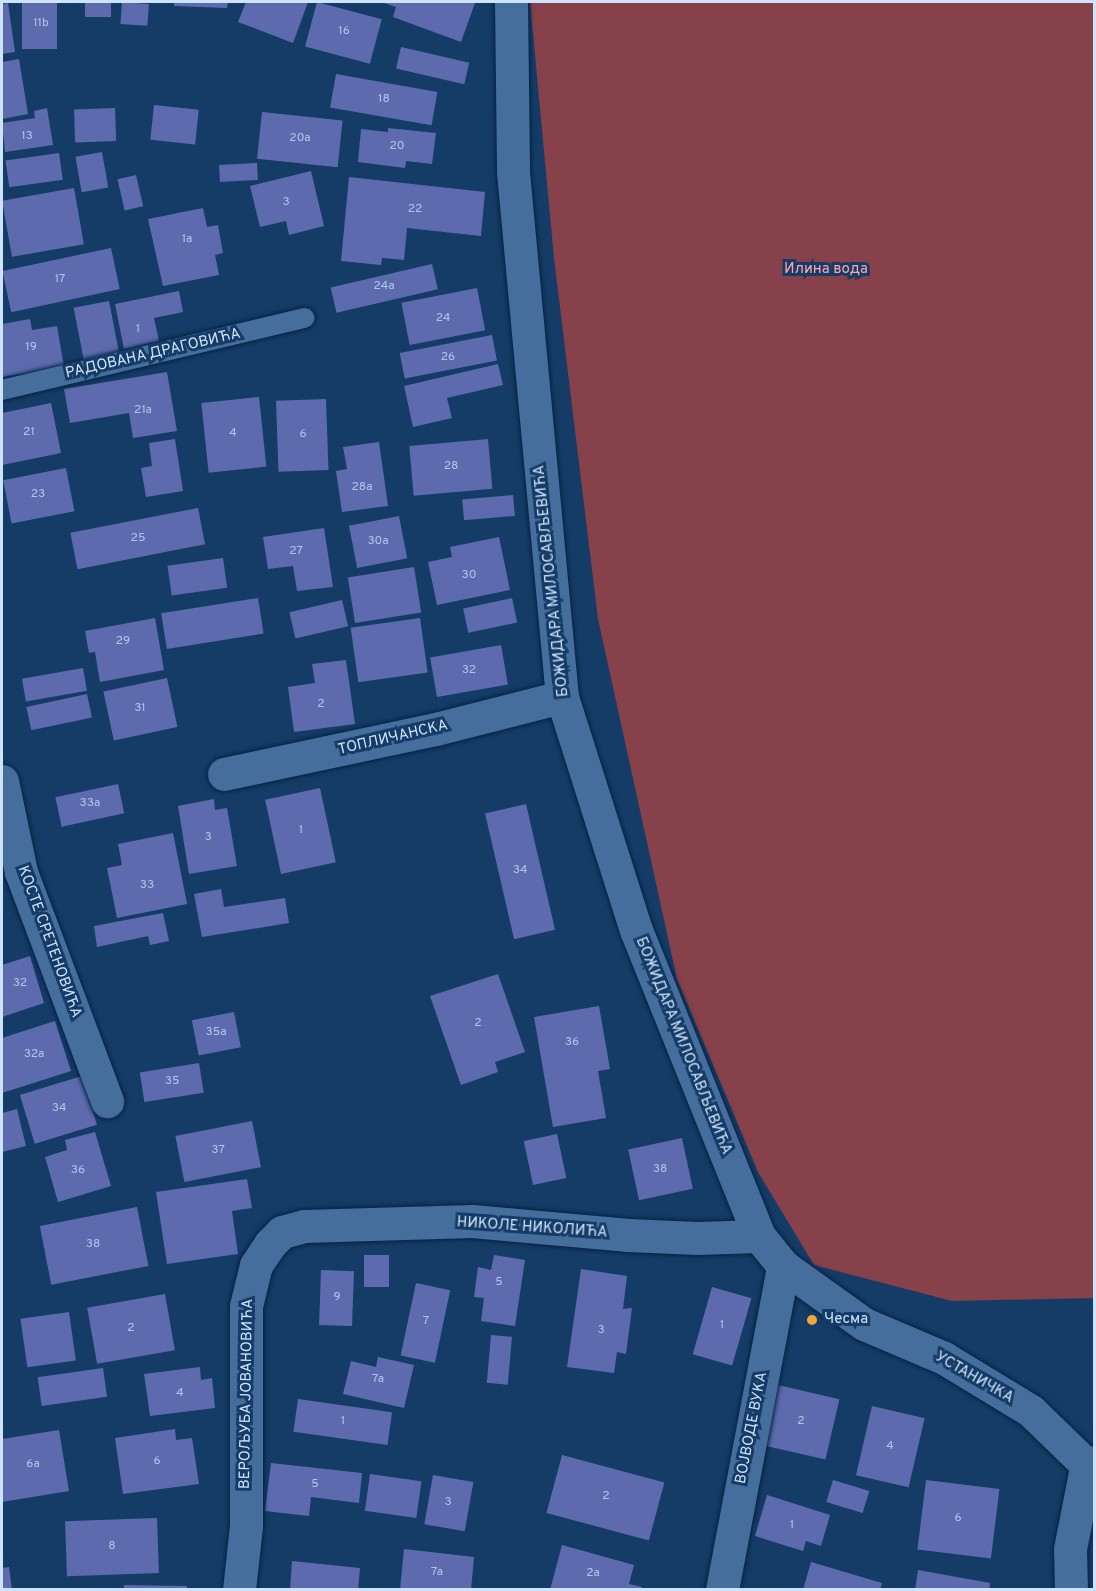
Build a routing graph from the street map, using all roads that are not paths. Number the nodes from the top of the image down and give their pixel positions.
1 (511, 2) edge
2 (305, 318) dead end
3 (2, 390) edge
4 (562, 697) junction
5 (224, 774) dead end
6 (2, 781) edge
7 (107, 1101) dead end
8 (304, 1226) joint
9 (759, 1236) junction
10 (783, 1266) junction
11 (1091, 1467) edge
12 (240, 1590) edge
13 (722, 1590) edge
14 (1071, 1590) edge

1 - 4 street, БОЖИДАРА МИЛОСАВЉЕВИЋА
2 - 3 lane, РАДОВАНА ДРАГОВИЋА
4 - 5 street, ТОПЛИЧАНСКА
4 - 9 street, БОЖИДАРА МИЛОСАВЉЕВИЋА
6 - 7 street, КОСТЕ СРЕТЕНОВИЋА
8 - 9 street, НИКОЛЕ НИКОЛИЋА
8 - 12 street, ВЕРОЉУБА ЈОВАНОВИЋА
9 - 10 street, УСТАНИЧКА
10 - 11 street, УСТАНИЧКА
10 - 13 street, ВОЈВОДЕ ВУКА
11 - 14 street

